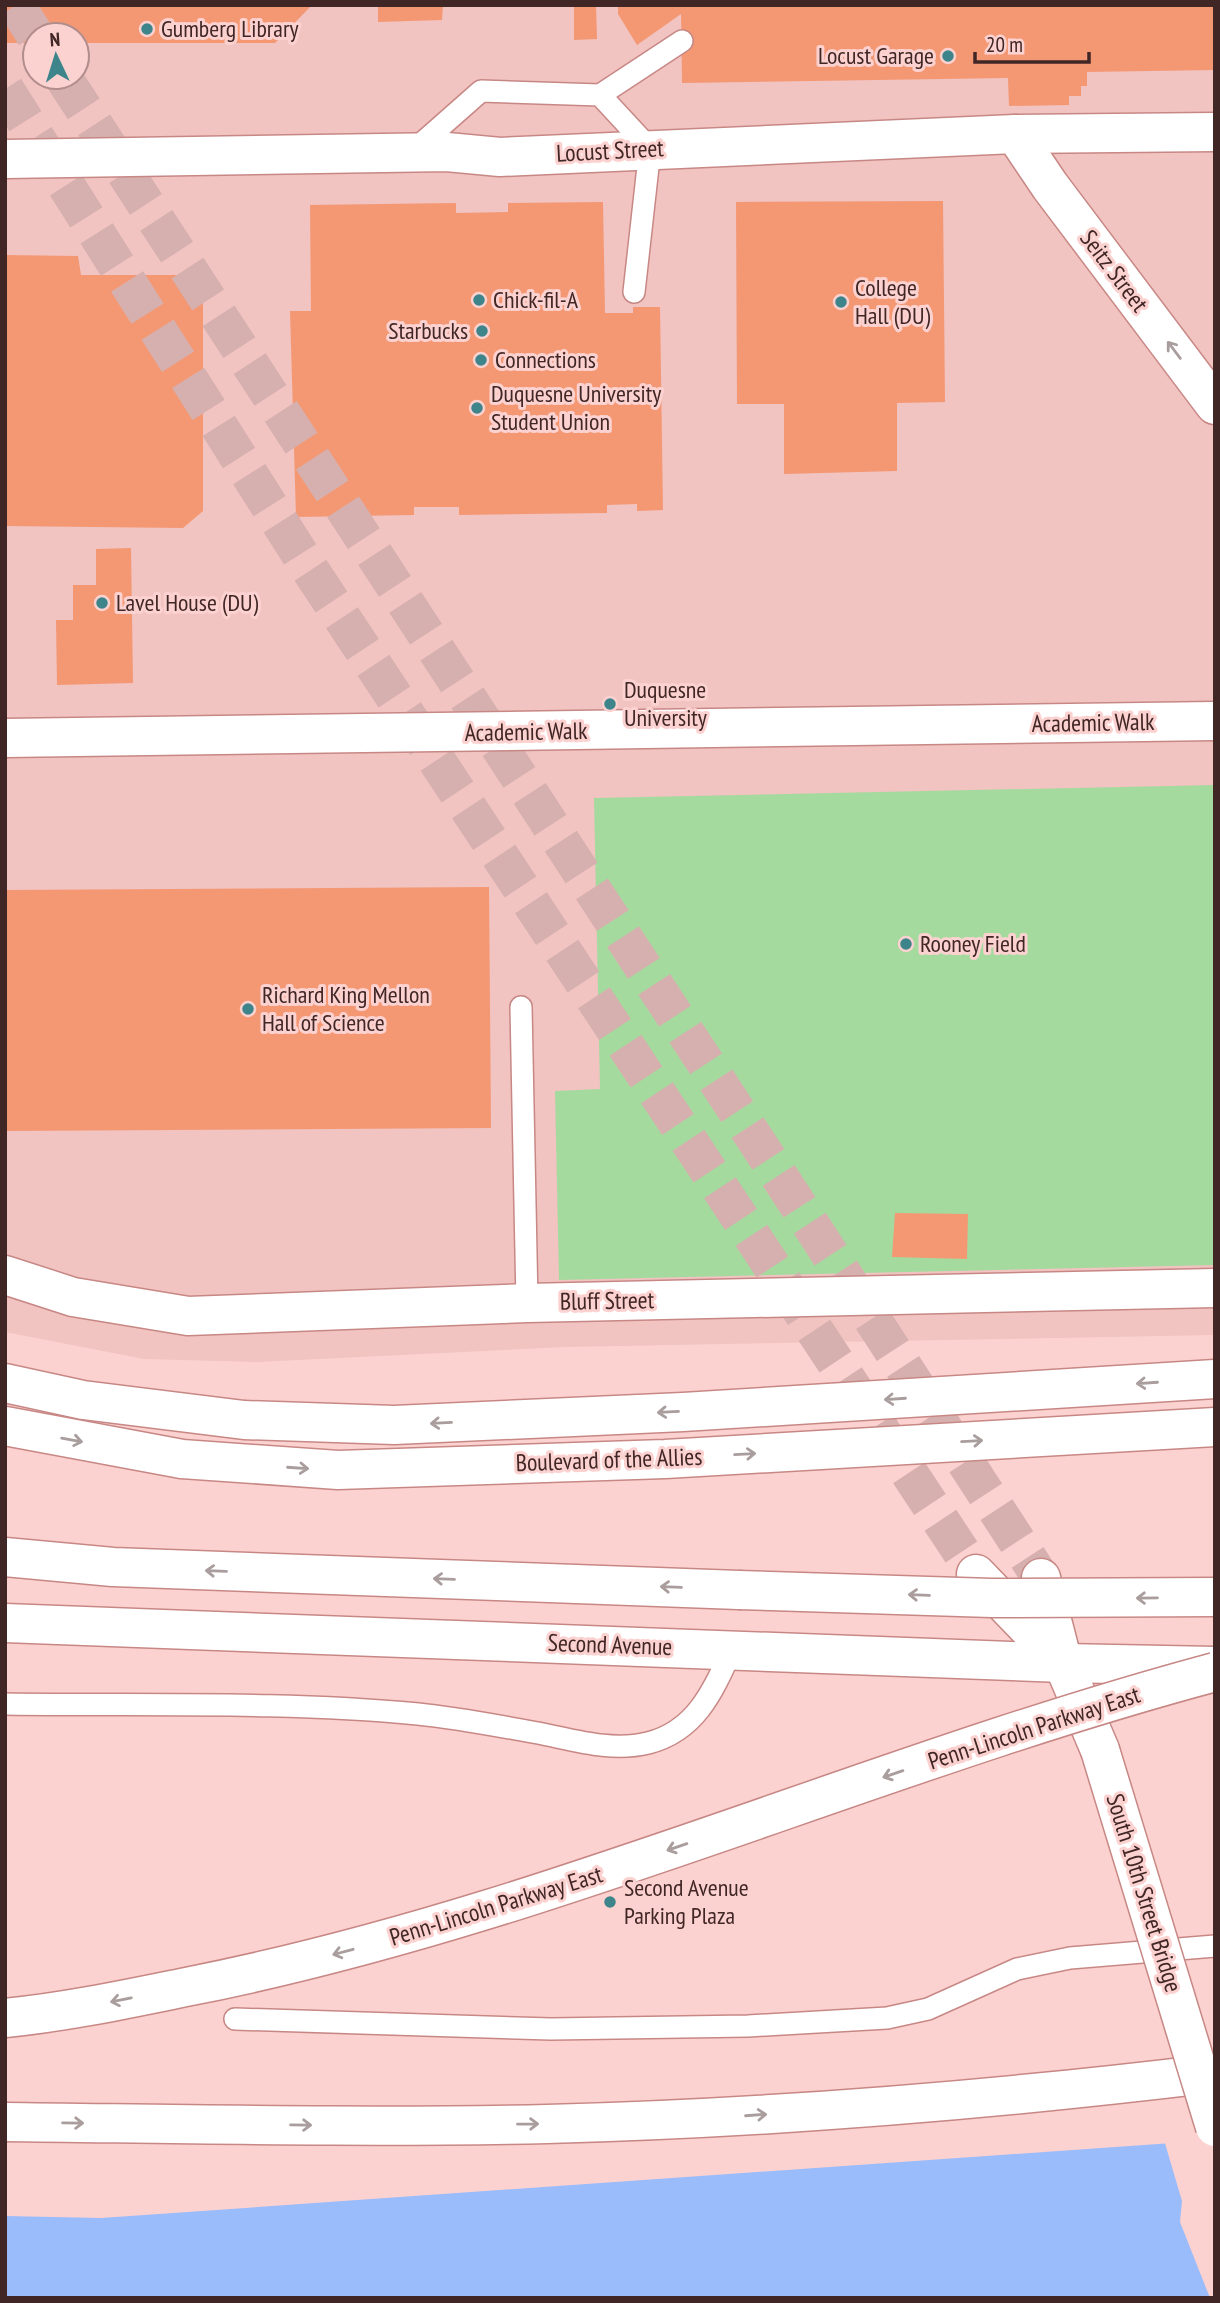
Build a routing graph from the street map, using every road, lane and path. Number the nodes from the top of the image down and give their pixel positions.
1 (682, 41) dead end
2 (600, 95) junction
3 (1215, 132) edge
4 (1015, 134) junction
5 (650, 149) junction
6 (411, 153) junction
7 (5, 159) edge
8 (634, 292) dead end
9 (1215, 405) edge
10 (1215, 721) edge
11 (5, 738) edge
12 (520, 1006) dead end
13 (5, 1275) edge
14 (1215, 1288) edge
15 (527, 1303) junction
16 (1215, 1379) edge
17 (5, 1383) edge
18 (5, 1426) edge
19 (1215, 1427) edge
20 (5, 1557) edge
21 (976, 1574) tunnel mouth
22 (1041, 1578) tunnel mouth
23 (1215, 1597) edge
24 (5, 1623) edge
25 (732, 1649) junction
26 (1063, 1663) junction
27 (1215, 1666) edge
28 (1215, 1672) edge
29 (5, 1704) edge
30 (1215, 1946) edge
31 (5, 2018) edge
32 (234, 2019) dead end
33 (1215, 2073) edge
34 (5, 2122) edge
35 (1215, 2127) edge

1 - 2 lane
2 - 5 lane
2 - 6 lane
3 - 4 main road, Locust Street
4 - 5 main road, Locust Street
9 -> 4 main road, Seitz Street
5 - 6 main road, Locust Street
5 - 8 lane
6 - 7 main road, Locust Street
10 - 11 main road, Academic Walk
12 - 15 lane
13 - 15 main road, Bluff Street
14 - 15 main road, Bluff Street
16 -> 17 main road, Boulevard of the Allies
18 -> 19 main road, Boulevard of the Allies
23 -> 20 main road, bridge
21 - 26 main road
22 - 26 main road
24 - 25 main road, Second Avenue
25 - 26 main road, Second Avenue
25 - 29 lane
26 - 27 main road, Second Avenue
26 - 35 main road, South 10th Street Bridge, bridge
28 -> 31 main road, Penn-Lincoln Parkway East, bridge
30 - 32 lane
34 -> 33 main road

